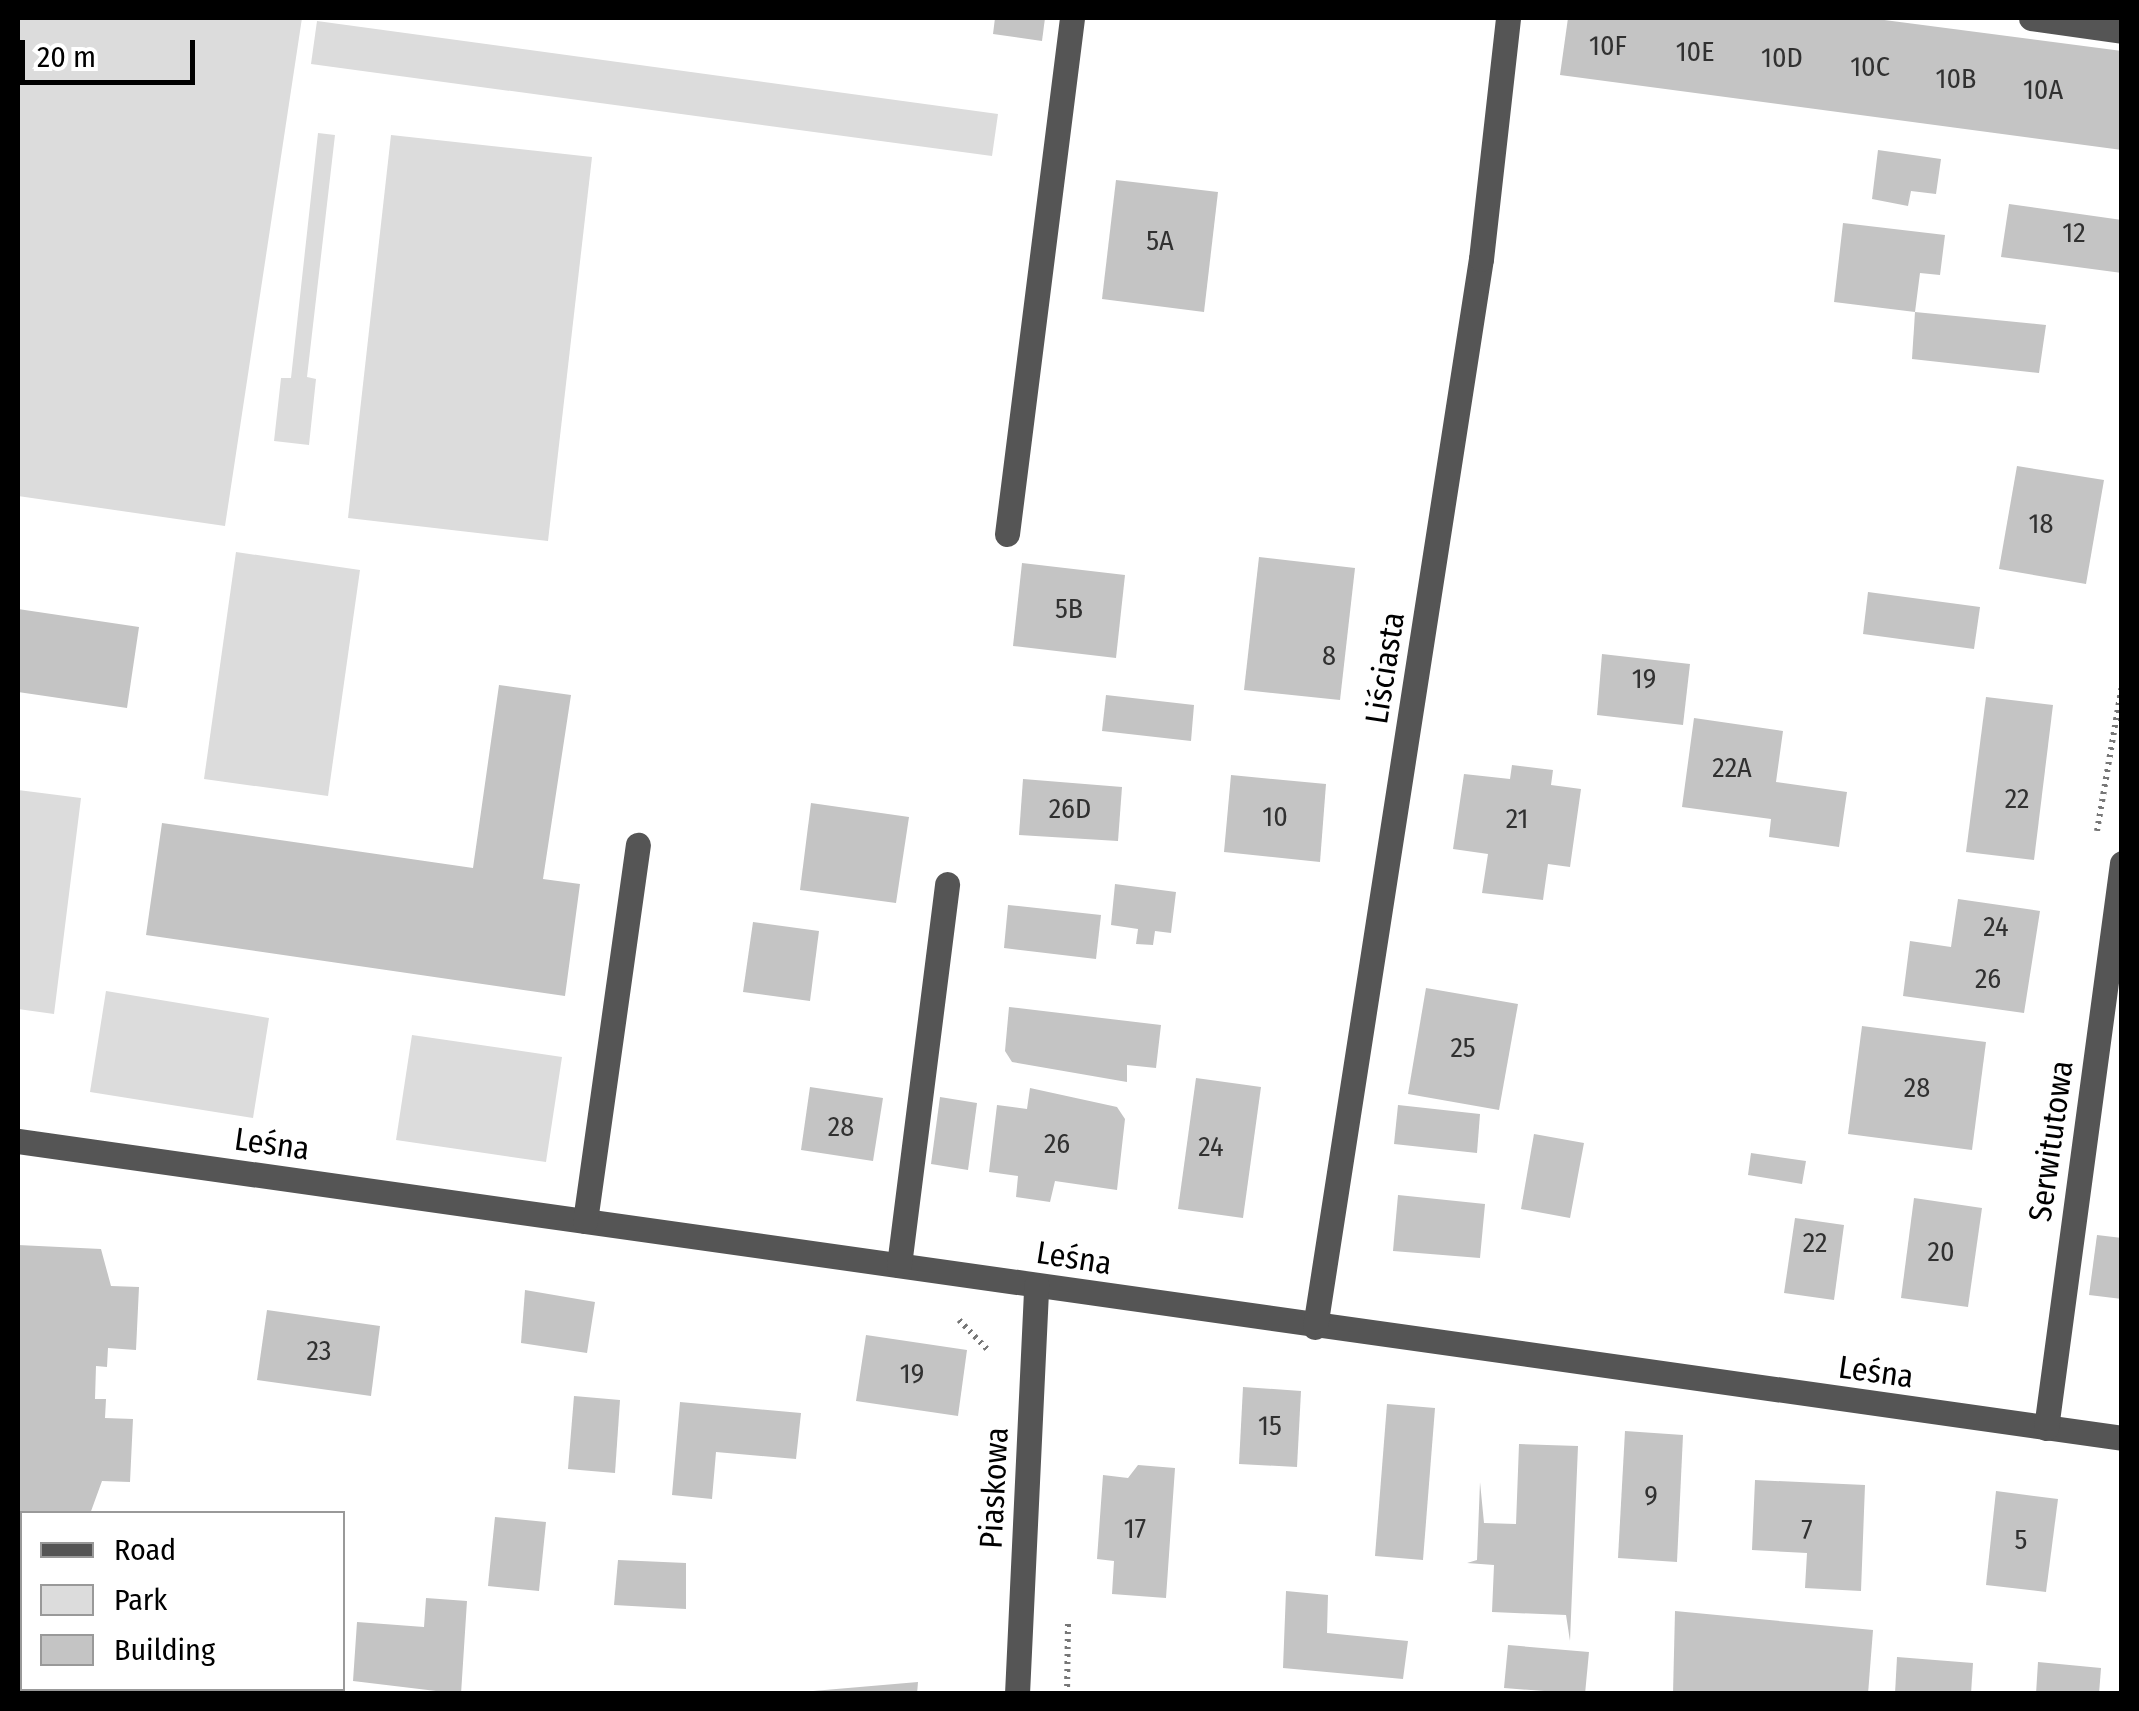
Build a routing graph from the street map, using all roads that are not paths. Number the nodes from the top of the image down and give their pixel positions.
1 (1072, 18) edge
2 (1508, 18) edge
3 (2030, 18) edge
4 (2122, 30) edge
5 (1006, 534) dead end
6 (638, 845) dead end
7 (2122, 863) edge
8 (947, 884) dead end
9 (18, 1141) edge
10 (585, 1221) junction
11 (899, 1265) junction
12 (1036, 1284) junction
13 (1315, 1327) junction
14 (2046, 1428) junction
15 (2122, 1438) edge
16 (1017, 1694) edge

1 - 5 street
2 - 13 street, Liściasta
3 - 4 street
6 - 10 street
7 - 14 street, Serwitutowa
8 - 11 street
9 - 10 street, Leśna
10 - 11 street, Leśna
11 - 12 street, Leśna
12 - 13 street, Leśna
12 - 16 street, Piaskowa
13 - 14 street, Leśna
14 - 15 street, Leśna

